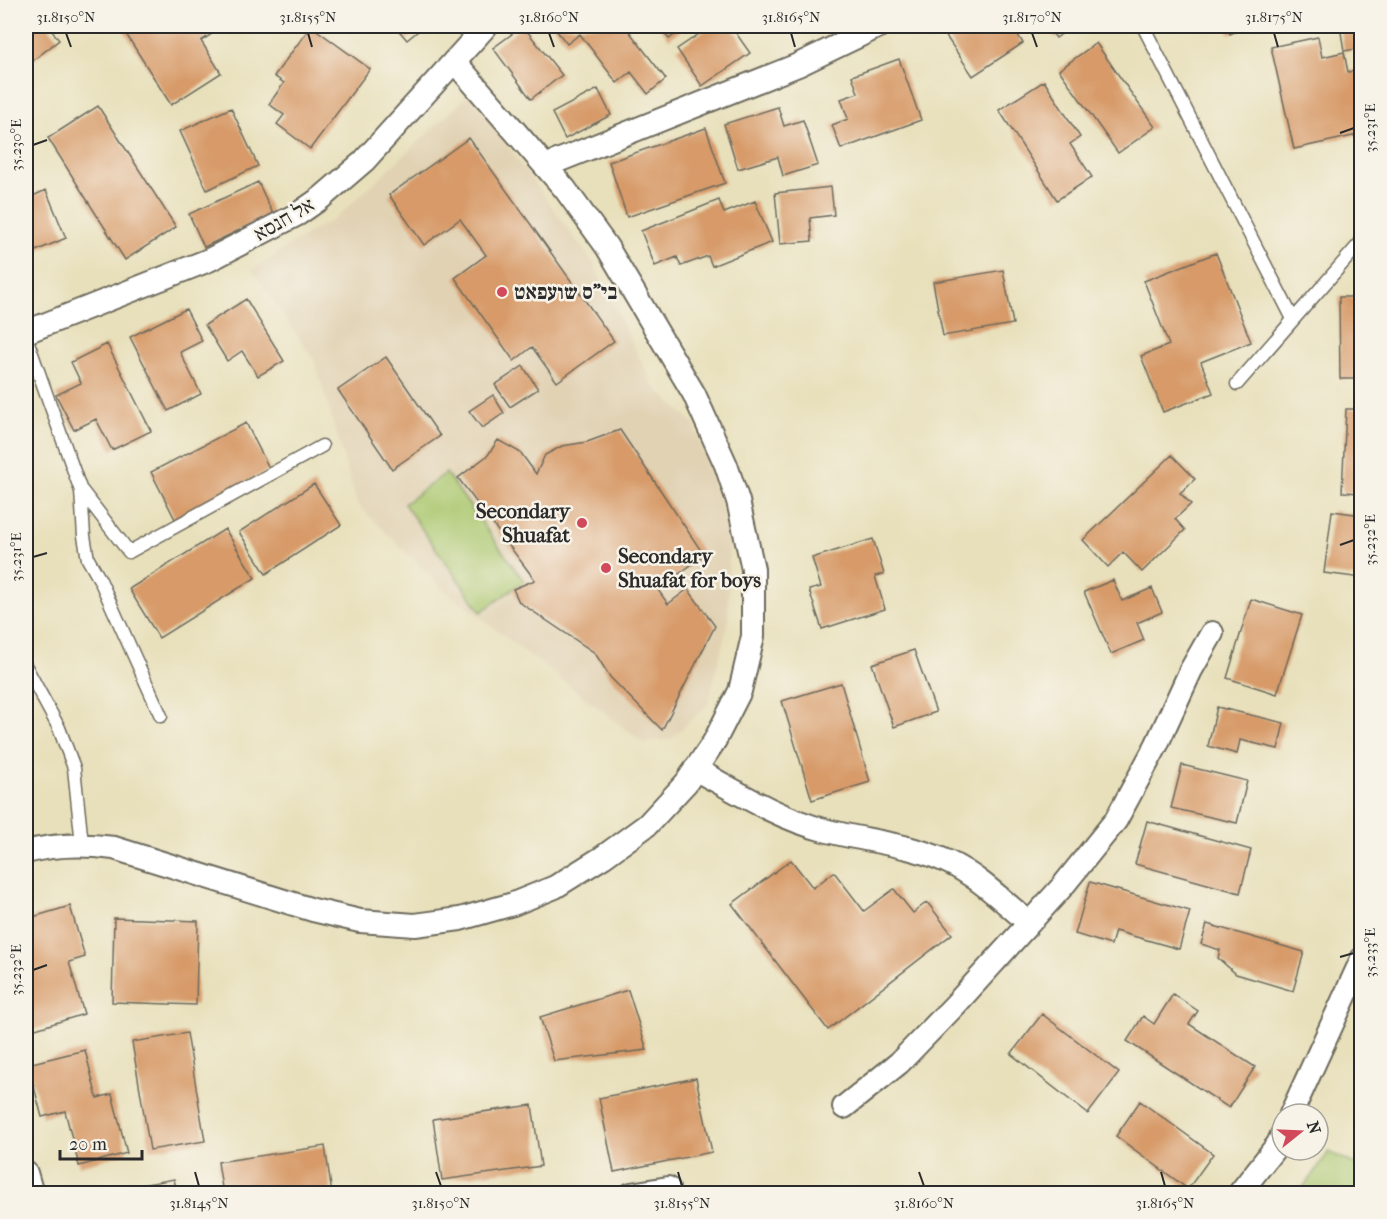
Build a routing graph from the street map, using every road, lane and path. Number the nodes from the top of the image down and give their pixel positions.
1 (486, 26) edge
2 (879, 26) edge
3 (1143, 26) edge
4 (454, 61) junction
5 (545, 166) junction
6 (1362, 241) edge
7 (1293, 319) junction
8 (26, 332) edge
9 (26, 337) edge
10 (1237, 384) dead end
11 (322, 446) dead end
12 (81, 490) junction
13 (1212, 633) dead end
14 (26, 667) edge
15 (161, 716) dead end
16 (695, 769) junction
17 (82, 844) junction
18 (26, 852) edge
19 (1029, 923) junction
20 (1362, 959) edge
21 (1296, 1102) edge
22 (844, 1107) dead end
23 (1270, 1154) edge
24 (26, 1173) edge
25 (668, 1188) dead end
26 (32, 1194) edge
27 (631, 1194) edge
28 (1239, 1194) edge

1 - 4 street, אל חנסא
2 - 5 street
3 - 7 lane
4 - 5 street
4 - 8 street, אל חנסא
5 - 16 street
6 - 7 lane
7 - 10 lane
9 - 12 lane
11 - 12 lane
12 - 15 lane
13 - 19 street
14 - 17 lane
16 - 17 street
16 - 19 street
17 - 18 street
19 - 22 street
20 - 21 street
23 - 28 street
24 - 26 street
25 - 27 street

